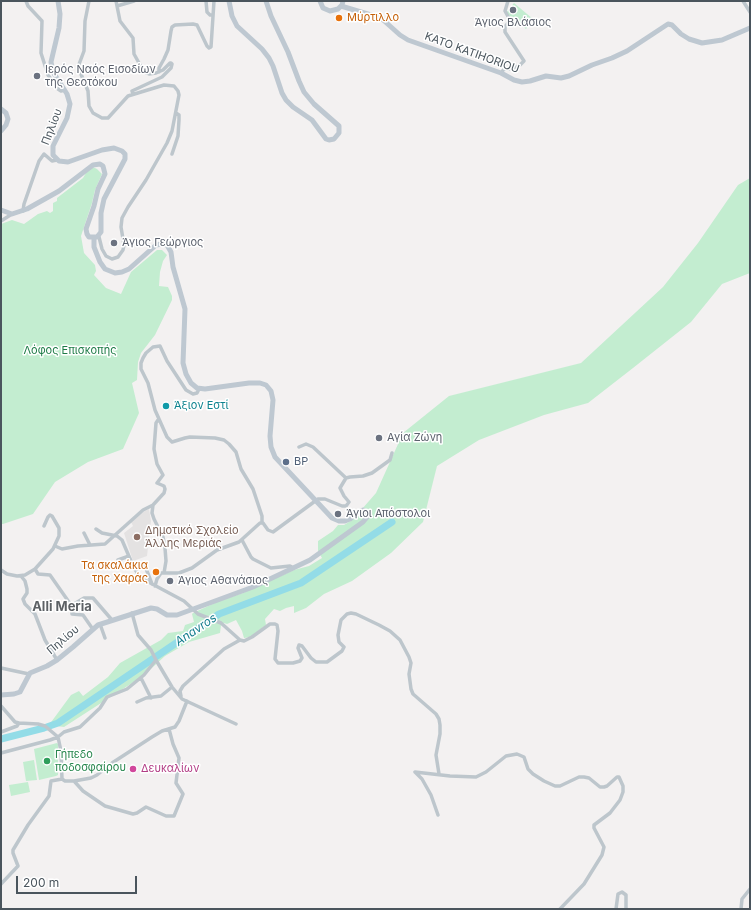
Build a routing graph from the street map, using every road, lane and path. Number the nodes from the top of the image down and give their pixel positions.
1 (26, 1) edge
2 (58, 1) edge
3 (89, 1) edge
4 (116, 1) edge
5 (134, 1) edge
6 (206, 1) edge
7 (214, 1) edge
8 (229, 1) edge
9 (266, 1) edge
10 (320, 1) edge
11 (508, 1) edge
12 (743, 1) edge
13 (342, 4) edge
14 (117, 6) junction
15 (750, 12) edge
16 (213, 15) junction
17 (750, 28) edge
18 (159, 72) junction
19 (501, 73) junction
20 (65, 90) junction
21 (133, 94) junction
22 (1, 109) edge
23 (176, 113) junction
24 (1, 131) edge
25 (172, 154) dead end
26 (57, 160) junction
27 (1, 210) edge
28 (23, 211) junction
29 (12, 214) junction
30 (1, 221) edge
31 (96, 237) junction
32 (199, 389) junction
33 (158, 420) junction
34 (299, 447) dead end
35 (392, 453) dead end
36 (346, 478) junction
37 (316, 500) junction
38 (153, 505) junction
39 (262, 523) junction
40 (44, 526) dead end
41 (96, 529) dead end
42 (84, 533) dead end
43 (115, 536) junction
44 (242, 540) junction
45 (90, 545) junction
46 (55, 546) junction
47 (129, 556) junction
48 (118, 560) dead end
49 (145, 566) dead end
50 (293, 568) junction
51 (35, 569) junction
52 (1, 570) edge
53 (164, 573) junction
54 (21, 576) junction
55 (153, 585) junction
56 (72, 605) junction
57 (192, 609) junction
58 (132, 613) junction
59 (112, 620) junction
60 (100, 624) junction
61 (92, 628) junction
62 (105, 638) dead end
63 (240, 640) junction
64 (155, 659) junction
65 (57, 660) junction
66 (1, 668) edge
67 (29, 674) junction
68 (141, 678) junction
69 (172, 687) junction
70 (1, 695) edge
71 (151, 698) junction
72 (182, 699) junction
73 (187, 701) junction
74 (137, 702) dead end
75 (1, 706) edge
76 (19, 723) junction
77 (236, 724) dead end
78 (169, 729) junction
79 (1, 732) edge
80 (58, 737) junction
81 (1, 753) edge
82 (439, 774) junction
83 (62, 779) junction
84 (74, 781) junction
85 (438, 816) dead end
86 (1, 884) edge
87 (750, 890) edge
88 (560, 909) edge
89 (616, 909) edge
90 (626, 909) edge
91 (741, 909) edge

1 - 20 street
2 - 20 main road, Πηλίου
3 - 21 street
4 - 14 street
5 - 14 street
6 - 16 street
7 - 16 street
8 - 9 main road
10 - 13 main road
11 - 19 street
12 - 15 street
13 - 19 main road, KATO KATIHORIOU
14 - 18 street
16 - 18 street
17 - 19 main road, KATO KATIHORIOU
18 - 21 street
20 - 26 main road, Πηλίου
21 - 23 street
22 - 24 main road
23 - 25 street
23 - 31 street
26 - 28 street
26 - 31 main road, Πηλίου
27 - 29 main road
28 - 29 main road
28 - 31 main road
29 - 30 street
31 - 32 main road
32 - 33 street
32 - 37 main road
33 - 38 street
33 - 39 street
34 - 36 street
35 - 36 street
36 - 37 street
37 - 39 street
37 - 50 main road, Πηλίου
38 - 43 street
38 - 53 street
39 - 44 street
40 - 46 street
41 - 43 street
42 - 45 street
43 - 45 street
43 - 47 street
44 - 50 street
44 - 53 street
45 - 46 street
46 - 51 street
47 - 48 street
47 - 55 street
49 - 55 street
50 - 57 main road, Πηλίου
51 - 54 street
51 - 56 street
52 - 54 street
53 - 55 street
54 - 65 street
55 - 57 street
56 - 59 street
56 - 61 street
57 - 58 main road, Πηλίου
57 - 63 street
58 - 59 main road, Πηλίου
58 - 64 street
59 - 60 main road, Πηλίου
60 - 61 main road, Πηλίου
60 - 62 street
61 - 65 main road, Πηλίου
63 - 72 street
63 - 82 street
64 - 68 street
64 - 69 street
65 - 67 main road, Πηλίου
66 - 67 street
67 - 70 main road
68 - 71 street
68 - 80 street
69 - 71 street
69 - 72 street
71 - 74 street
72 - 73 street
73 - 77 street
73 - 78 street
75 - 76 street
76 - 79 street
76 - 80 street
78 - 84 street
78 - 84 street
80 - 81 street
80 - 83 street
82 - 85 street
82 - 88 street
83 - 84 street
83 - 86 street
87 - 91 street
89 - 90 street

